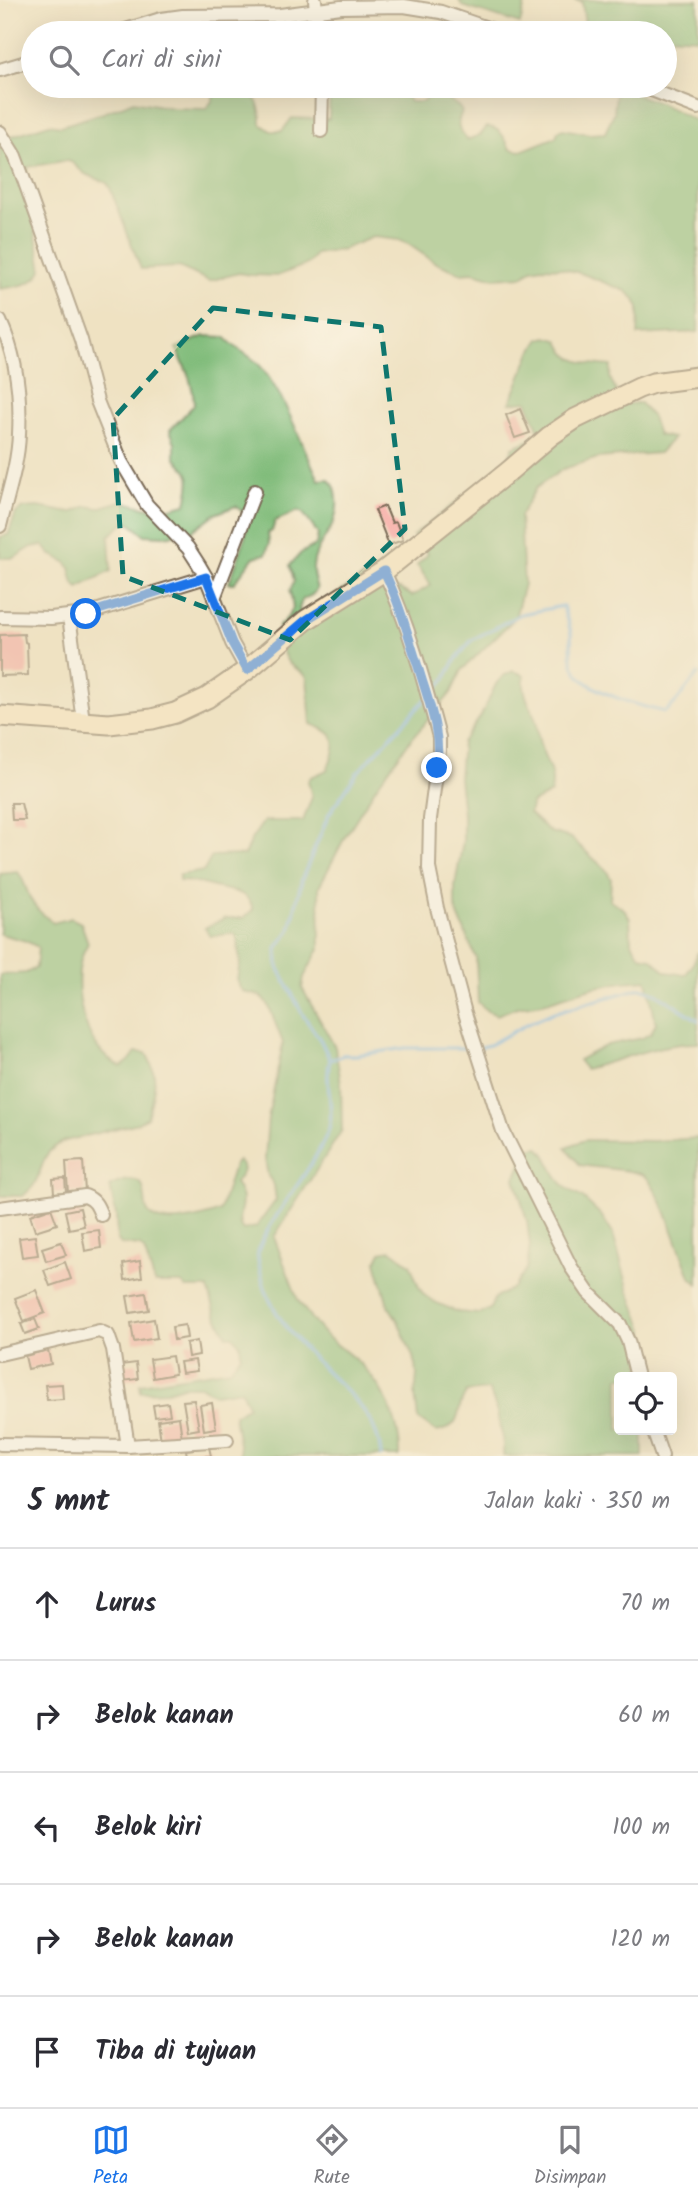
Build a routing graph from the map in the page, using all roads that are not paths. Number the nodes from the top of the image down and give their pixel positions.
1 (316, 5) edge
2 (155, 21) edge
3 (467, 21) edge
4 (21, 64) edge
5 (0, 70) edge
6 (321, 98) edge
7 (673, 98) edge
8 (698, 108) edge
9 (321, 131) dead end
10 (0, 132) edge
11 (0, 321) edge
12 (698, 377) edge
13 (255, 491) dead end
14 (0, 526) edge
15 (384, 571) junction
16 (206, 577) junction
17 (214, 598) junction
18 (69, 616) junction
19 (0, 617) edge
20 (247, 670) junction
21 (0, 716) edge
22 (83, 721) junction
23 (0, 1209) edge
24 (101, 1214) dead end
25 (0, 1354) edge
26 (636, 1372) edge
27 (655, 1435) edge
28 (227, 1440) dead end
29 (0, 1444) edge
30 (128, 1446) junction
31 (662, 1456) edge

1 - 2 street
1 - 3 street
4 - 5 street
6 - 9 street
7 - 8 street
10 - 16 street
11 - 14 street
12 - 15 main road
13 - 17 street
15 - 20 main road
15 - 26 street
16 - 17 street
16 - 18 street
17 - 20 street
18 - 19 street
18 - 22 street
20 - 22 main road
21 - 22 main road
23 - 24 street
25 - 30 street
27 - 31 street
28 - 30 street
29 - 30 street

